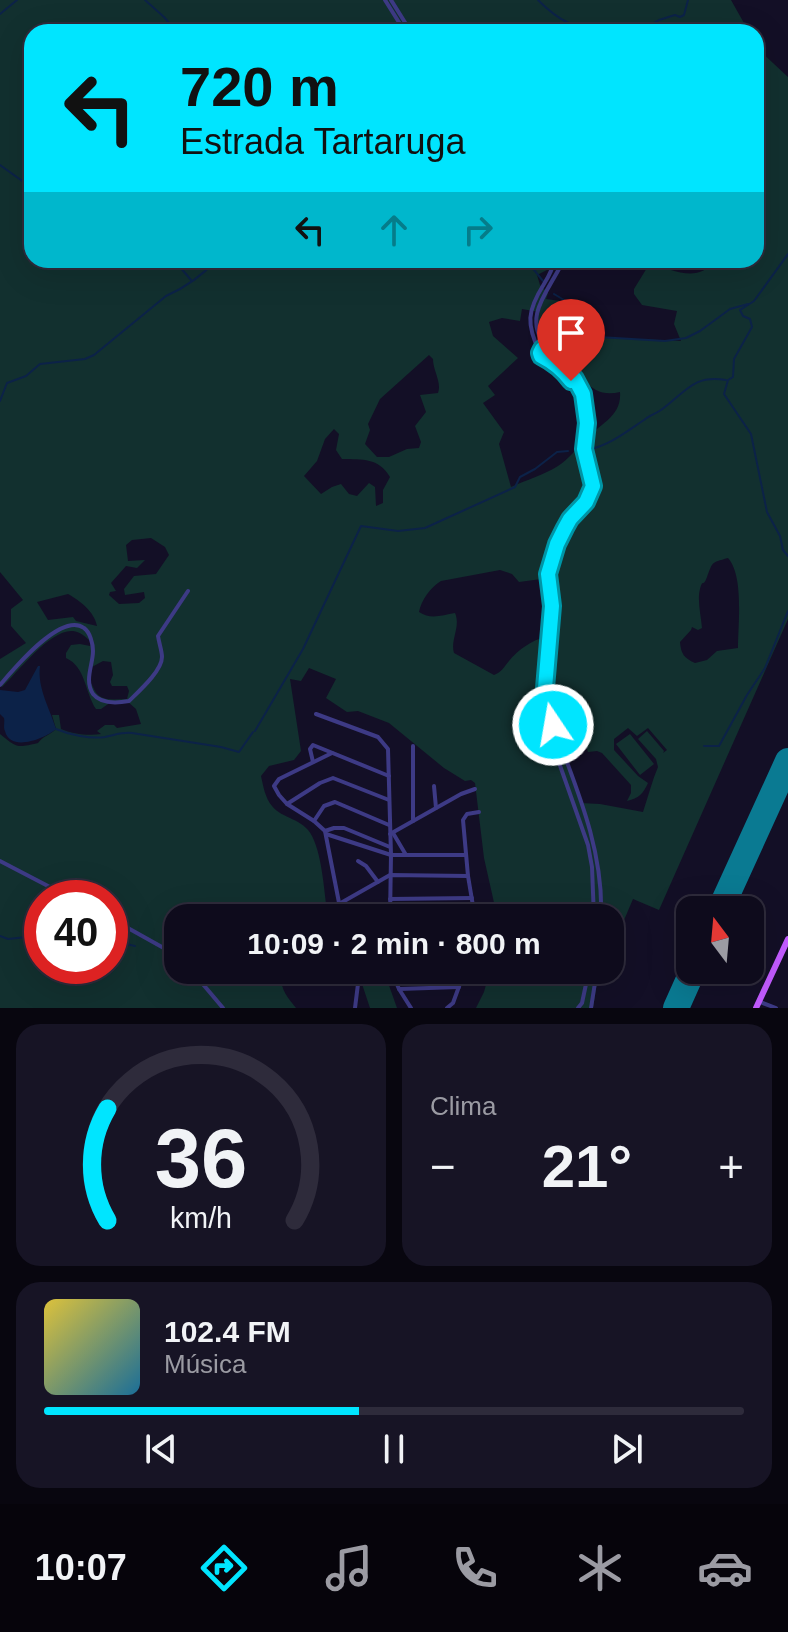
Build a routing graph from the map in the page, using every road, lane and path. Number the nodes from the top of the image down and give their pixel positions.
1 (388, 0) edge
2 (401, 24) edge
3 (405, 24) edge
4 (553, 268) edge
5 (559, 268) edge
6 (546, 347) junction
7 (552, 352) junction
8 (540, 353) junction
9 (548, 358) junction
10 (188, 591) dead end
11 (1, 682) edge
12 (316, 714) dead end
13 (413, 746) dead end
14 (332, 753) junction
15 (313, 762) junction
16 (389, 776) junction
17 (434, 786) dead end
18 (475, 789) dead end
19 (390, 801) junction
20 (287, 804) junction
21 (436, 808) junction
22 (479, 812) dead end
23 (314, 821) junction
24 (413, 821) junction
25 (389, 825) junction
26 (326, 833) junction
27 (392, 833) junction
28 (390, 847) junction
29 (391, 855) junction
30 (406, 855) junction
31 (466, 855) junction
32 (0, 861) edge
33 (358, 861) dead end
34 (390, 875) junction
35 (468, 876) junction
36 (36, 880) edge
37 (378, 882) junction
38 (472, 898) junction
39 (390, 899) junction
40 (339, 904) joint
41 (390, 904) edge
42 (473, 904) edge
43 (594, 904) edge
44 (601, 904) edge
45 (128, 928) edge
46 (788, 939) edge
47 (164, 948) edge
48 (203, 984) edge
49 (358, 984) edge
50 (397, 984) edge
51 (460, 984) edge
52 (586, 984) edge
53 (595, 984) edge
54 (459, 987) junction
55 (399, 989) junction
56 (758, 1005) edge
57 (223, 1008) edge
58 (355, 1008) edge
59 (411, 1008) edge
60 (447, 1008) edge
61 (578, 1008) edge
62 (591, 1008) edge
63 (776, 1008) edge

1 - 2 street
1 - 3 street
4 - 8 street
5 - 6 street
6 - 7 street
6 - 8 street
7 - 9 street
7 - 44 street
8 - 9 street
9 - 43 street
10 - 11 street
12 - 16 street
13 - 24 street
14 - 15 street
14 - 15 street
14 - 16 street
15 - 20 street
16 - 19 street
17 - 21 street
18 - 21 street
19 - 20 street
19 - 25 street
20 - 23 street
21 - 24 street
22 - 31 street
23 - 25 street
23 - 26 street
24 - 27 street
25 - 27 street
26 - 28 street
26 - 29 street
26 - 40 street
27 - 28 street
27 - 30 street
28 - 29 street
29 - 30 street
29 - 34 street
30 - 31 street
31 - 35 street
32 - 36 street
33 - 37 street
34 - 35 street
34 - 37 street
34 - 39 street
35 - 38 street
37 - 40 street
38 - 39 street
38 - 42 street
39 - 41 street
45 - 47 street
46 - 56 main road
48 - 57 street
49 - 58 street
50 - 55 street
51 - 54 street
52 - 61 street
53 - 62 street
54 - 55 street
54 - 60 street
55 - 59 street
56 - 63 street

